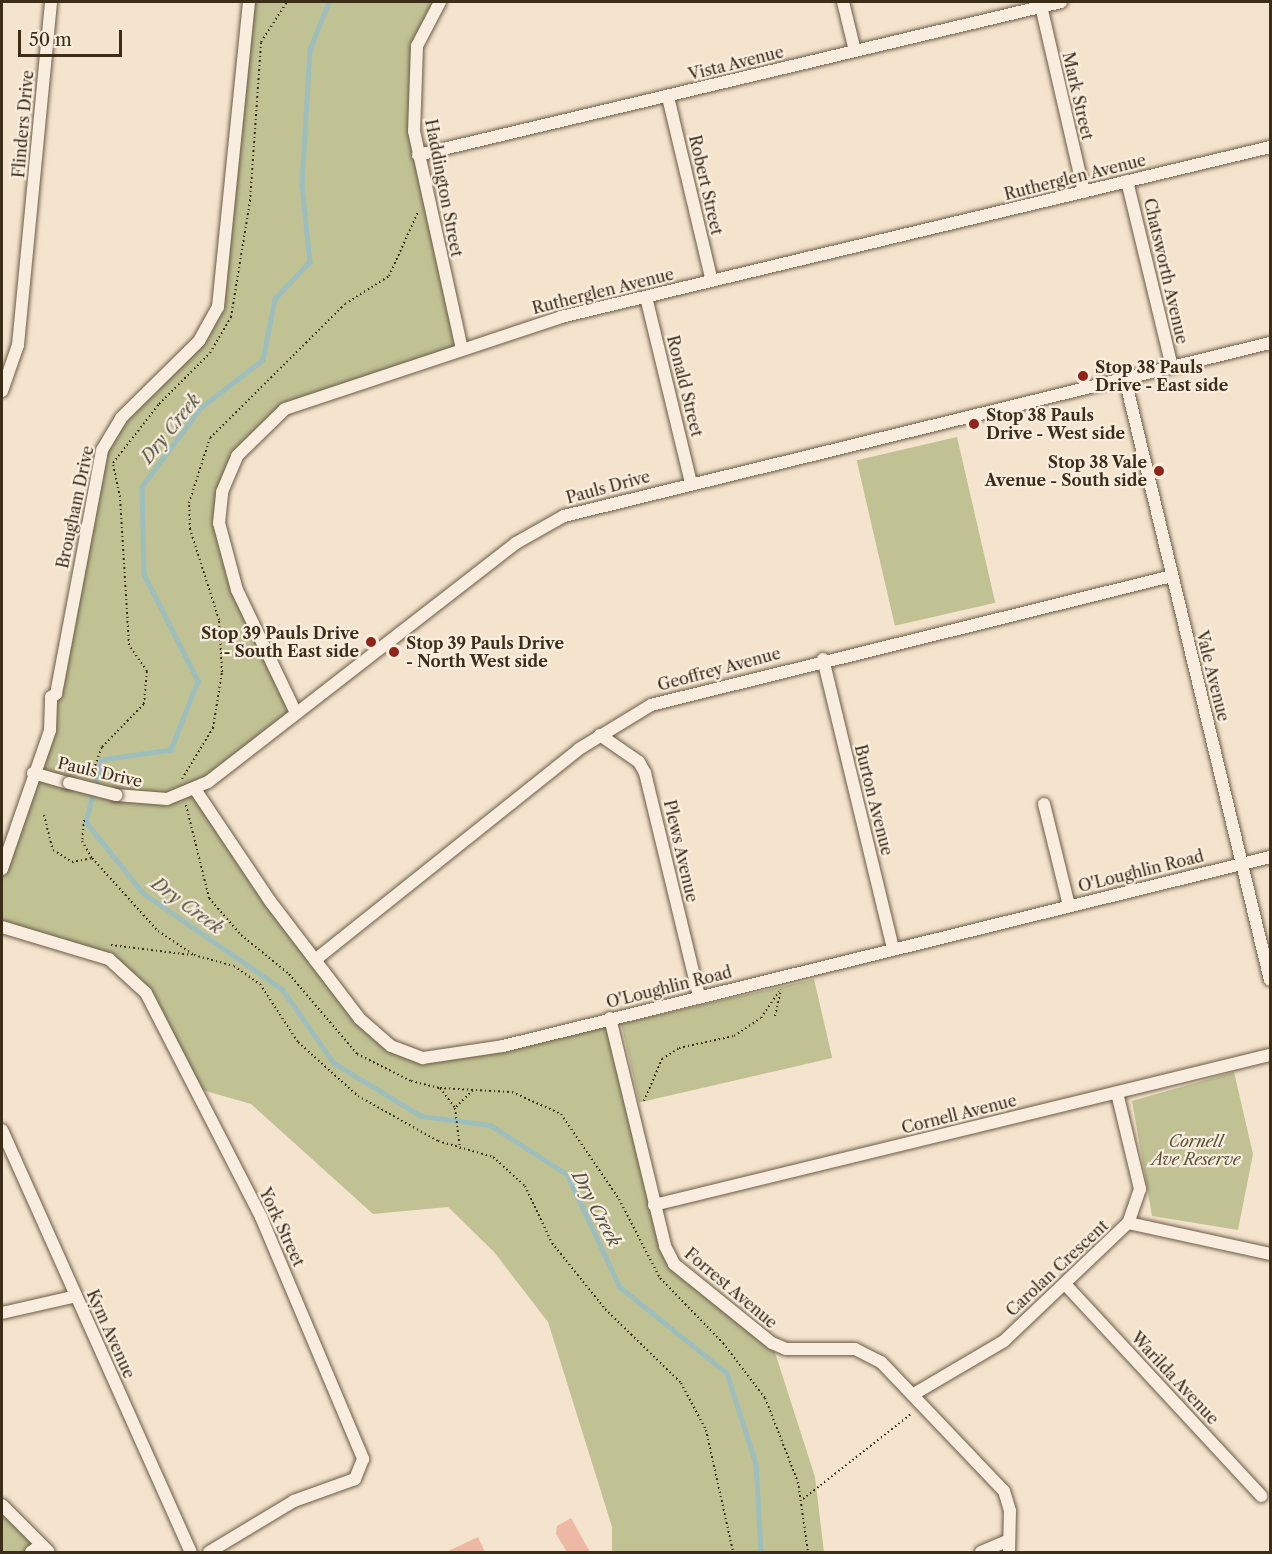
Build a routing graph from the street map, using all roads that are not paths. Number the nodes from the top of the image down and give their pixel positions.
1 (51, 2) edge
2 (249, 2) edge
3 (440, 2) edge
4 (843, 2) edge
5 (1061, 2) edge
6 (1041, 6) junction
7 (855, 51) junction
8 (668, 97) junction
9 (1270, 147) edge
10 (418, 155) junction
11 (1127, 181) junction
12 (1084, 192) junction
13 (712, 281) junction
14 (646, 297) junction
15 (1270, 344) edge
16 (462, 349) junction
17 (1172, 367) junction
18 (1125, 379) junction
19 (2, 391) edge
20 (692, 483) junction
21 (1172, 576) junction
22 (823, 659) junction
23 (296, 713) junction
24 (600, 735) junction
25 (33, 773) junction
26 (190, 791) junction
27 (1044, 804) dead end
28 (1270, 857) edge
29 (1242, 864) junction
30 (2, 869) edge
31 (1069, 906) junction
32 (2, 927) edge
33 (893, 949) junction
34 (315, 960) junction
35 (1270, 980) edge
36 (699, 996) junction
37 (610, 1018) junction
38 (1270, 1055) edge
39 (1117, 1093) junction
40 (2, 1130) edge
41 (654, 1205) junction
42 (1128, 1223) junction
43 (1270, 1254) edge
44 (1065, 1284) junction
45 (76, 1296) junction
46 (2, 1313) edge
47 (914, 1394) junction
48 (1261, 1496) dead end
49 (2, 1505) edge
50 (1009, 1546) edge
51 (40, 1550) edge
52 (191, 1552) edge
53 (209, 1552) edge
54 (981, 1552) edge

1 - 19 street, Flinders Drive
2 - 25 street, Brougham Drive
3 - 10 street, Haddington Street
4 - 7 street
5 - 6 street, Vista Avenue
6 - 7 street, Vista Avenue
6 - 12 street, Mark Street
7 - 8 street, Vista Avenue
8 - 10 street, Vista Avenue
8 - 13 street, Robert Street
9 - 11 street, Rutherglen Avenue
10 - 16 street, Haddington Street
11 - 12 street, Rutherglen Avenue
11 - 17 street, Chatsworth Avenue
12 - 13 street, Rutherglen Avenue
13 - 14 street, Rutherglen Avenue
14 - 16 street, Rutherglen Avenue
14 - 20 street, Ronald Street
15 - 17 street, Pauls Drive
16 - 23 street, Rutherglen Avenue
17 - 18 street, Pauls Drive
18 - 20 street, Pauls Drive
18 - 21 street, Vale Avenue
20 - 23 street, Pauls Drive
21 - 22 street, Geoffrey Avenue
21 - 29 street, Vale Avenue
22 - 24 street, Geoffrey Avenue
22 - 33 street, Burton Avenue
23 - 26 street, Pauls Drive
24 - 34 street, Geoffrey Avenue
24 - 36 street, Plews Avenue
25 - 26 street, Pauls Drive, bridge
25 - 30 street, Brougham Drive
26 - 34 street, O'Loughlin Road
27 - 31 street
28 - 29 street, O'Loughlin Road
29 - 31 street, O'Loughlin Road
29 - 35 street, Vale Avenue
31 - 33 street, O'Loughlin Road
32 - 53 street, York Street
33 - 36 street, O'Loughlin Road
34 - 37 street, O'Loughlin Road
36 - 37 street, O'Loughlin Road
37 - 41 street, Forrest Avenue
38 - 39 street, Cornell Avenue
39 - 41 street, Cornell Avenue
39 - 42 street
40 - 45 street, Kym Avenue
41 - 47 street, Forrest Avenue
42 - 43 street, Carolan Crescent
42 - 44 street, Carolan Crescent
44 - 47 street, Carolan Crescent
44 - 48 street, Warilda Avenue
45 - 46 street
45 - 52 street, Kym Avenue
47 - 50 street, Forrest Avenue
49 - 51 street
50 - 54 street

